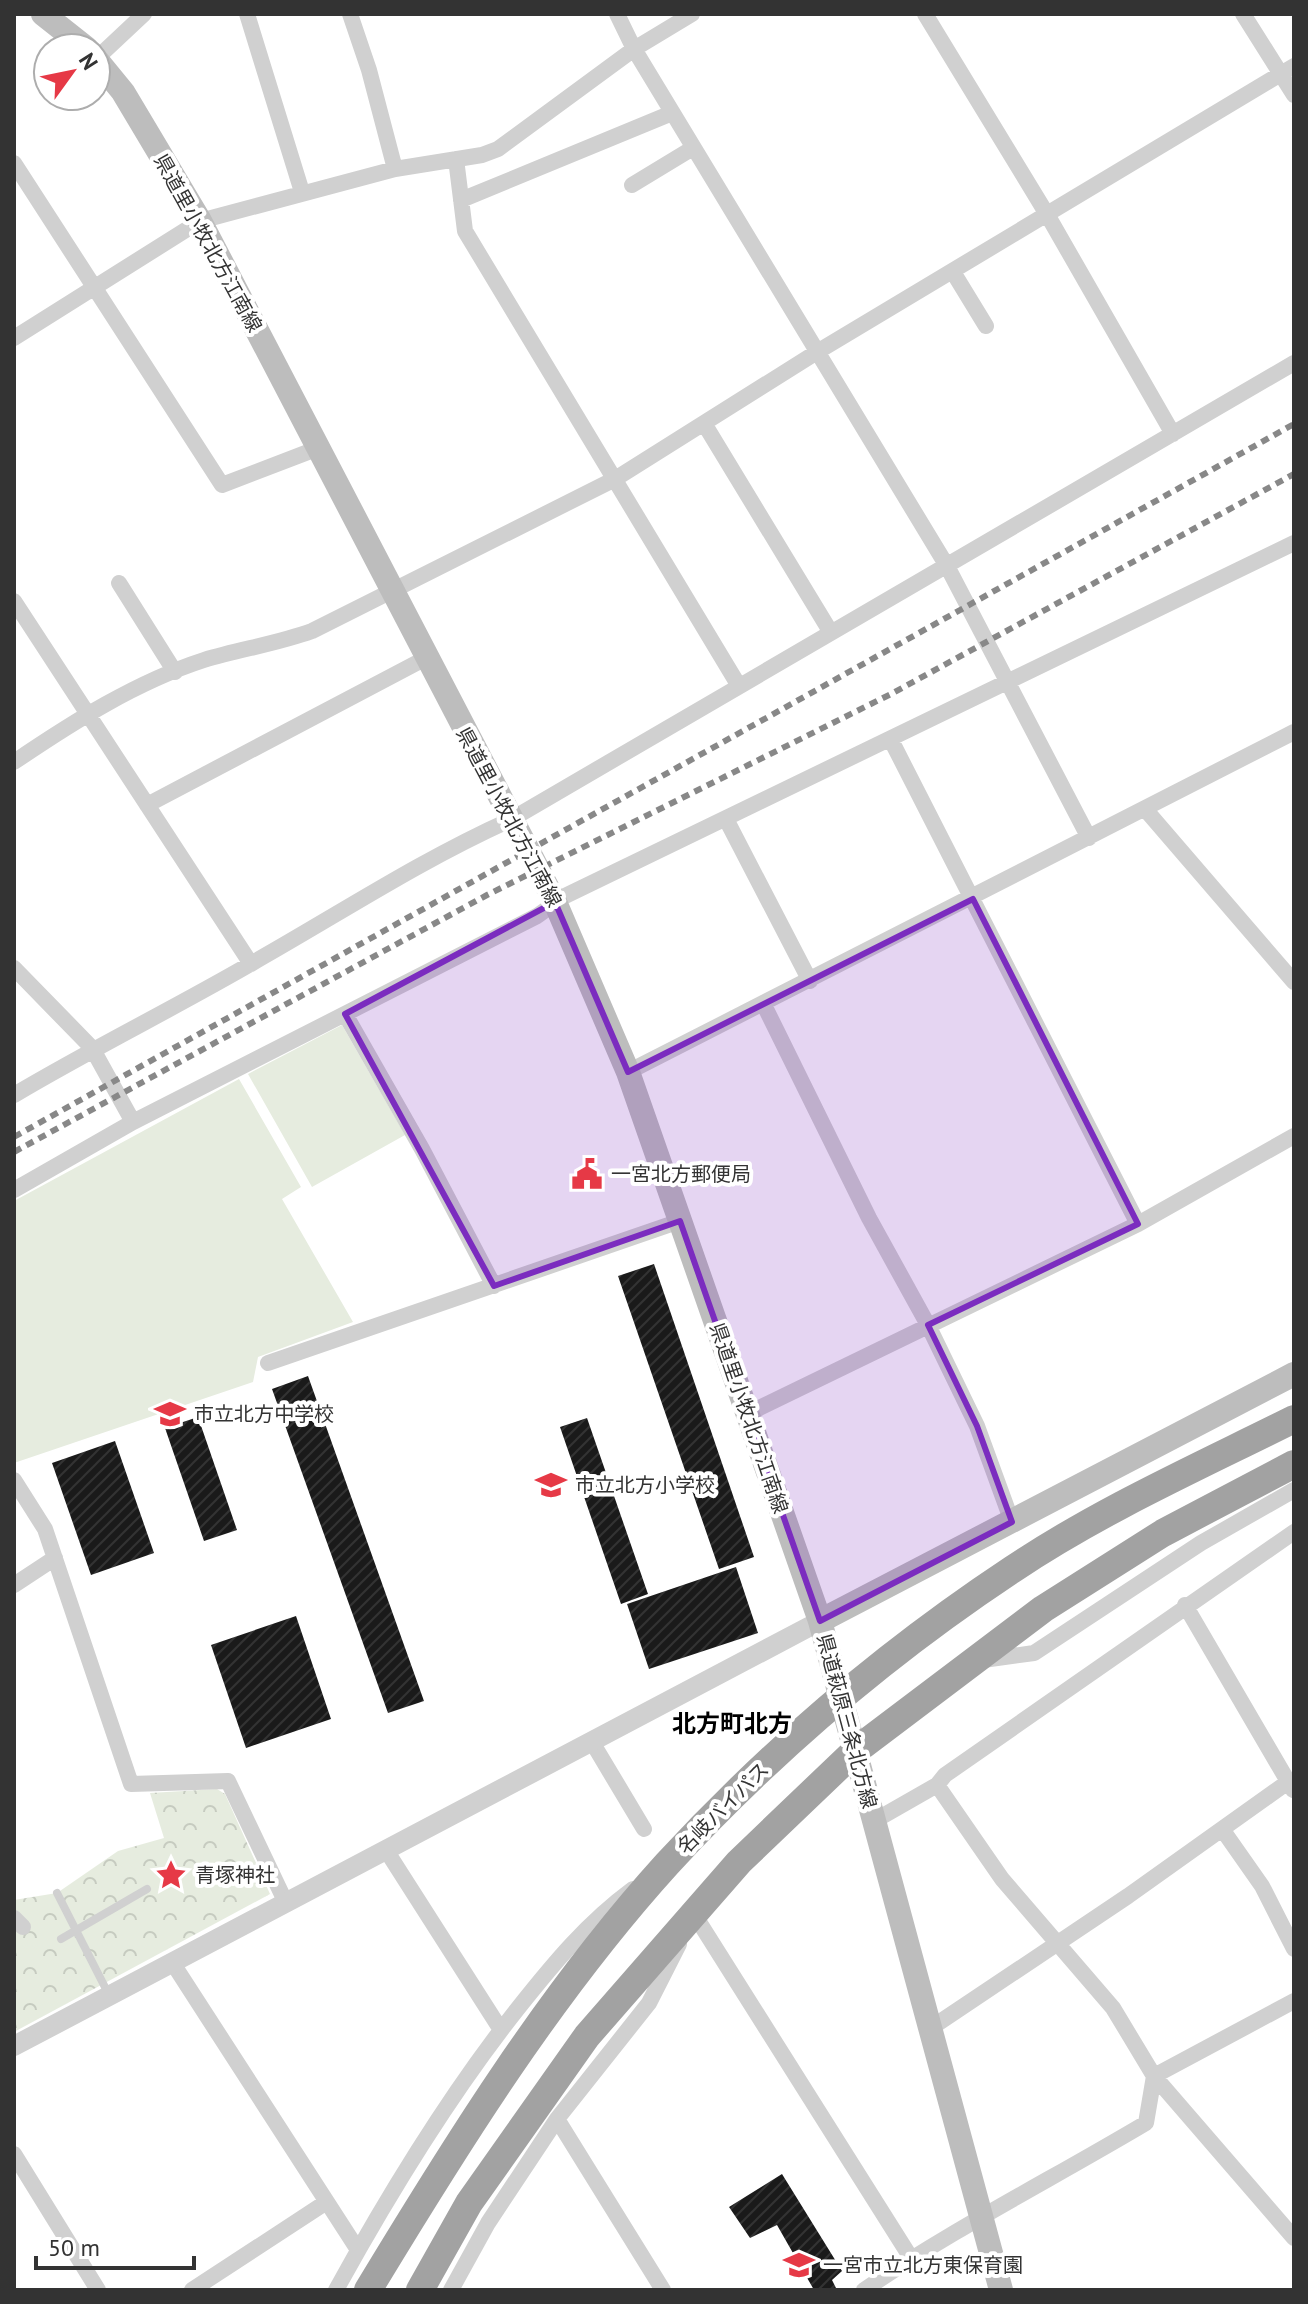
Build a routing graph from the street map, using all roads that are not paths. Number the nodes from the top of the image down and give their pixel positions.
1 (43, 14) edge
2 (144, 14) edge
3 (247, 14) edge
4 (350, 14) edge
5 (617, 14) edge
6 (692, 14) edge
7 (925, 14) edge
8 (1243, 14) edge
9 (66, 32) edge
10 (112, 44) edge
11 (634, 49) junction
12 (1287, 70) edge
13 (112, 79) edge
14 (1294, 95) edge
15 (672, 113) junction
16 (693, 148) junction
17 (456, 159) junction
18 (14, 163) edge
19 (395, 169) junction
20 (632, 185) dead end
21 (302, 192) junction
22 (461, 200) junction
23 (1048, 216) junction
24 (200, 221) junction
25 (953, 272) junction
26 (92, 286) junction
27 (986, 326) dead end
28 (14, 338) edge
29 (817, 352) junction
30 (1294, 363) edge
31 (705, 425) junction
32 (1173, 434) junction
33 (316, 449) junction
34 (615, 479) junction
35 (1294, 543) edge
36 (947, 566) junction
37 (119, 583) dead end
38 (391, 591) junction
39 (14, 601) edge
40 (830, 631) junction
41 (426, 658) junction
42 (175, 672) junction
43 (1010, 683) junction
44 (739, 686) junction
45 (87, 713) junction
46 (1294, 732) edge
47 (891, 740) junction
48 (14, 762) edge
49 (147, 805) junction
50 (1145, 809) junction
51 (726, 819) junction
52 (510, 820) junction
53 (1089, 838) junction
54 (973, 899) junction
55 (555, 902) junction
56 (251, 964) junction
57 (14, 968) edge
58 (810, 981) junction
59 (1294, 982) edge
60 (764, 1005) junction
61 (345, 1014) junction
62 (92, 1048) junction
63 (628, 1072) junction
64 (14, 1095) edge
65 (133, 1122) junction
66 (1294, 1136) edge
67 (14, 1190) edge
68 (680, 1221) junction
69 (1138, 1224) junction
70 (494, 1286) junction
71 (928, 1325) junction
72 (268, 1363) dead end
73 (1294, 1374) edge
74 (747, 1414) junction
75 (1294, 1419) edge
76 (1294, 1464) edge
77 (14, 1480) edge
78 (1294, 1490) edge
79 (1012, 1522) junction
80 (1294, 1532) edge
81 (55, 1558) junction
82 (14, 1585) edge
83 (1185, 1605) junction
84 (820, 1621) junction
85 (971, 1661) junction
86 (840, 1695) junction
87 (592, 1742) junction
88 (855, 1751) junction
89 (937, 1785) junction
90 (1291, 1787) edge
91 (874, 1821) junction
92 (644, 1829) dead end
93 (1222, 1829) junction
94 (386, 1850) junction
95 (665, 1867) junction
96 (147, 1889) dead end
97 (57, 1893) dead end
98 (286, 1903) junction
99 (694, 1914) junction
100 (76, 1930) junction
101 (61, 1939) dead end
102 (1059, 1941) junction
103 (1294, 1949) edge
104 (172, 1962) junction
105 (110, 1995) junction
106 (1294, 2001) edge
107 (931, 2028) junction
108 (501, 2030) junction
109 (14, 2046) edge
110 (1154, 2076) junction
111 (557, 2119) junction
112 (14, 2154) edge
113 (325, 2203) junction
114 (981, 2214) junction
115 (1294, 2238) edge
116 (358, 2250) junction
117 (911, 2258) junction
118 (98, 2290) edge
119 (192, 2290) edge
120 (336, 2290) edge
121 (368, 2290) edge
122 (420, 2290) edge
123 (451, 2290) edge
124 (663, 2290) edge
125 (864, 2290) edge
126 (1001, 2290) edge

1 - 9 main road
2 - 10 street
3 - 21 street
4 - 19 street
5 - 11 street
6 - 11 street
7 - 23 street
8 - 12 street
11 - 15 street
11 - 17 street
12 - 14 street
12 - 23 street
13 - 24 main road, 県道里小牧北方江南線
15 - 16 street
15 - 22 street
16 - 20 street
16 - 29 street
17 - 19 street
17 - 22 street
18 - 26 street
19 - 21 street
21 - 24 street
22 - 34 street
23 - 25 street
23 - 32 street
24 - 26 street
24 - 33 main road, 県道里小牧北方江南線
25 - 27 street
25 - 29 street
26 - 28 street
26 - 33 street
29 - 31 street
29 - 36 street
30 - 32 street
31 - 34 street
31 - 40 street
32 - 36 street
33 - 38 main road, 県道里小牧北方江南線
34 - 38 street
34 - 44 street
35 - 43 street
36 - 40 street
36 - 43 street
37 - 42 street
38 - 41 main road, 県道里小牧北方江南線
38 - 42 street
39 - 45 street
40 - 44 street
41 - 49 street
41 - 52 main road, 県道里小牧北方江南線
42 - 45 street
43 - 47 street
43 - 53 street
44 - 52 street
45 - 48 street
45 - 49 street
46 - 50 street
47 - 51 street
47 - 54 street
49 - 56 street
50 - 53 street
50 - 59 street
51 - 55 street
51 - 58 street
52 - 55 main road, 県道里小牧北方江南線
52 - 56 street
53 - 54 street
54 - 58 street
54 - 69 street
55 - 61 street
55 - 63 main road, 県道里小牧北方江南線
56 - 62 street
57 - 62 street
58 - 60 street
60 - 63 street
60 - 71 street
61 - 65 street
61 - 70 street
62 - 64 street
62 - 65 street
63 - 68 main road, 県道里小牧北方江南線
65 - 67 street
66 - 69 street
68 - 70 street
68 - 74 main road, 県道里小牧北方江南線
69 - 71 street
70 - 72 street
71 - 74 street
71 - 79 street
73 - 79 main road, 県道萩原三条北方線
74 - 84 main road, 県道里小牧北方江南線
75 - 86 highway, 名岐バイパス
76 - 85 highway
77 - 81 street
78 - 85 street
79 - 84 main road, 県道萩原三条北方線
80 - 83 street
81 - 82 street
81 - 98 street
83 - 89 street
83 - 90 street
84 - 86 main road, 県道萩原三条北方線
84 - 87 street
85 - 88 highway
86 - 88 main road, 県道萩原三条北方線
86 - 95 highway, 名岐バイパス
87 - 92 street
87 - 94 street
88 - 91 main road, 県道萩原三条北方線
88 - 99 highway
89 - 91 street
89 - 102 street
90 - 93 street
91 - 107 main road, 県道萩原三条北方線
93 - 102 street
93 - 103 street
94 - 98 street
94 - 108 street
95 - 108 street
95 - 121 highway, 名岐バイパス
96 - 100 lane
97 - 100 lane
98 - 104 street
99 - 111 street
99 - 117 street
99 - 122 highway
100 - 101 lane
100 - 105 lane
102 - 107 street
102 - 110 street
104 - 105 street
104 - 113 street
105 - 109 street
106 - 110 street
107 - 114 main road, 県道萩原三条北方線
108 - 116 street
110 - 114 street
110 - 115 street
111 - 123 street
111 - 124 street
112 - 118 street
113 - 116 street
113 - 119 street
114 - 117 street
114 - 126 main road, 県道萩原三条北方線
116 - 120 street
117 - 125 street

